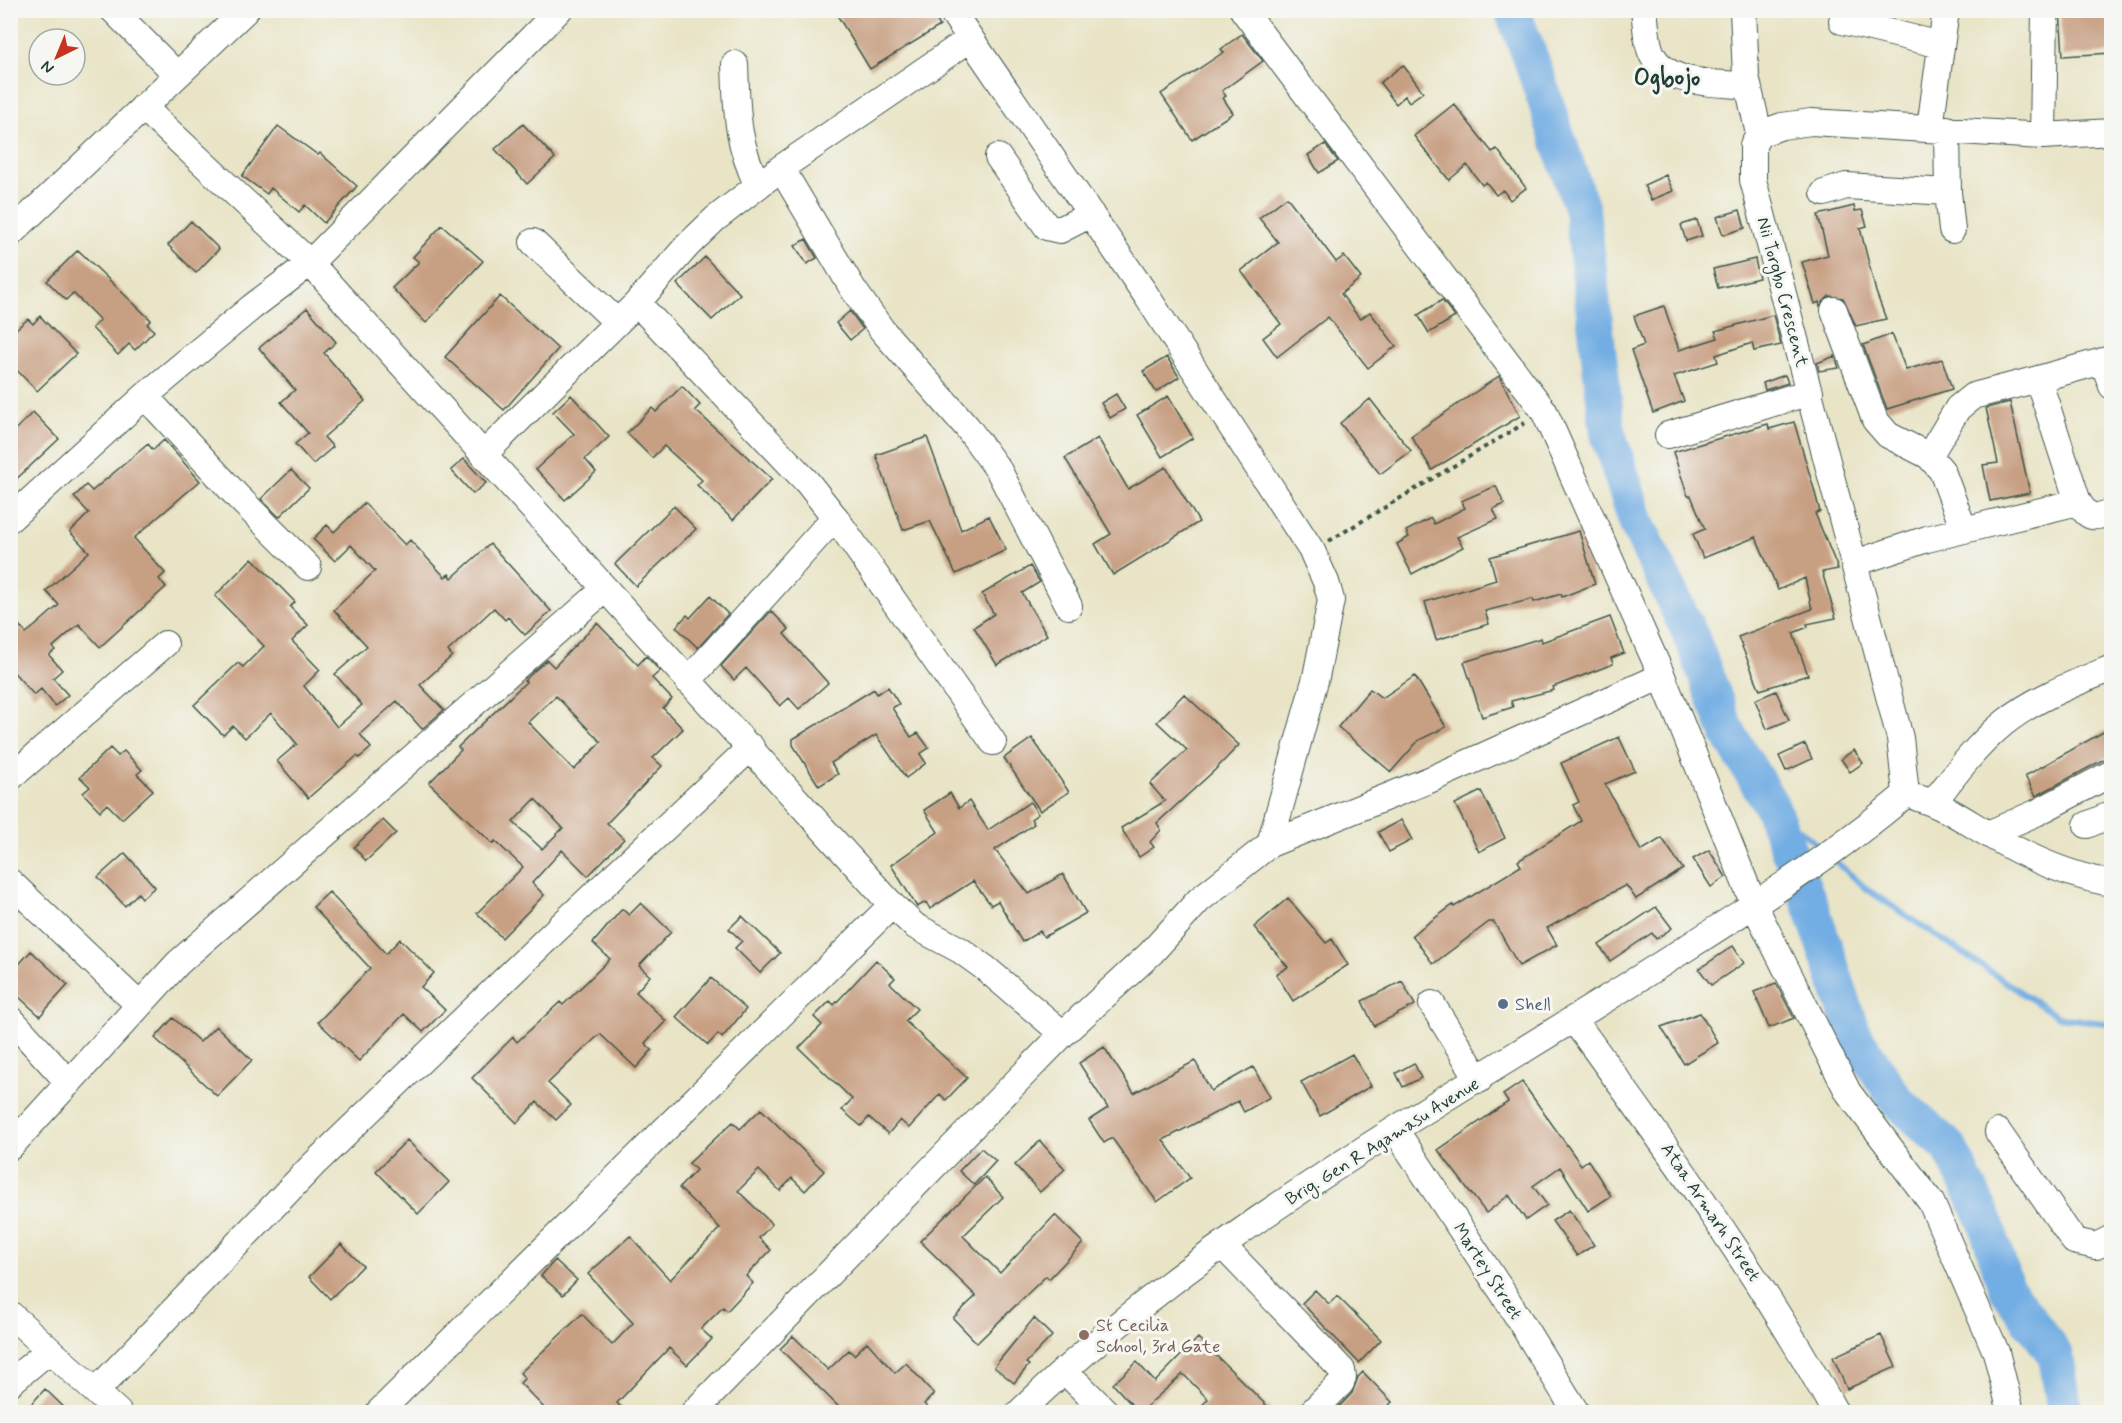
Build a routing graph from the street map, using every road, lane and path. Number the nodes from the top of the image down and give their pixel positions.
1 (112, 10) edge
2 (246, 10) edge
3 (559, 10) edge
4 (951, 10) edge
5 (1243, 10) edge
6 (1644, 10) edge
7 (1743, 10) edge
8 (1946, 10) edge
9 (2045, 10) edge
10 (1842, 21) dead end
11 (970, 39) junction
12 (1941, 45) junction
13 (735, 64) dead end
14 (177, 75) junction
15 (1748, 86) junction
16 (143, 107) junction
17 (1938, 129) junction
18 (2112, 132) edge
19 (1759, 134) junction
20 (2043, 136) junction
21 (998, 157) dead end
22 (781, 168) junction
23 (758, 186) junction
24 (1824, 192) dead end
25 (1948, 192) junction
26 (1091, 214) junction
27 (1952, 230) dead end
28 (10, 234) edge
29 (533, 242) dead end
30 (310, 263) junction
31 (637, 303) junction
32 (1834, 310) dead end
33 (617, 322) junction
34 (2107, 360) edge
35 (2038, 379) junction
36 (2112, 386) edge
37 (1810, 392) junction
38 (145, 396) junction
39 (1544, 411) junction
40 (1668, 435) dead end
41 (484, 454) junction
42 (1929, 456) junction
43 (2078, 502) junction
44 (2112, 512) edge
45 (835, 516) junction
46 (10, 519) edge
47 (1964, 530) junction
48 (1312, 551) junction
49 (1855, 563) junction
50 (308, 567) dead end
51 (604, 589) junction
52 (1069, 606) dead end
53 (165, 644) dead end
54 (2112, 668) edge
55 (1662, 676) junction
56 (688, 681) junction
57 (993, 742) dead end
58 (752, 747) junction
59 (2112, 773) edge
60 (10, 778) edge
61 (1906, 795) junction
62 (1933, 803) junction
63 (2112, 814) edge
64 (2086, 825) dead end
65 (1988, 834) junction
66 (1270, 844) junction
67 (10, 882) edge
68 (2112, 884) edge
69 (1759, 901) junction
70 (892, 905) junction
71 (1432, 1004) dead end
72 (139, 1005) junction
73 (10, 1018) edge
74 (1574, 1020) junction
75 (1063, 1034) junction
76 (1479, 1080) junction
77 (69, 1083) junction
78 (1396, 1131) junction
79 (1998, 1132) dead end
80 (13, 1140) edge
81 (2112, 1238) edge
82 (1222, 1245) junction
83 (10, 1314) edge
84 (48, 1351) junction
85 (1064, 1370) junction
86 (10, 1383) edge
87 (96, 1391) junction
88 (118, 1413) edge
89 (379, 1413) edge
90 (694, 1413) edge
91 (1020, 1413) edge
92 (1106, 1413) edge
93 (1312, 1413) edge
94 (1576, 1413) edge
95 (1835, 1413) edge
96 (2011, 1413) edge

1 - 14 street
2 - 14 street
3 - 30 street
4 - 11 street
5 - 39 street
6 - 15 street
7 - 15 street
8 - 12 street
9 - 20 street
10 - 12 street
11 - 22 street
11 - 26 street
12 - 17 street
13 - 23 street
14 - 16 street
15 - 19 street
16 - 28 street
16 - 30 street
17 - 19 street
17 - 20 street
17 - 25 street
18 - 20 street
19 - 37 street, Nii Torgbo Crescent
21 - 26 street
22 - 23 street
22 - 52 street
23 - 31 street
24 - 25 street
25 - 27 street
26 - 48 street
29 - 33 street
30 - 38 street
30 - 41 street
31 - 33 street
31 - 45 street
32 - 42 street
33 - 41 street
34 - 35 street
34 - 36 street
35 - 42 street
35 - 43 street
37 - 40 street
37 - 49 street, Nii Torgbo Crescent
38 - 46 street
38 - 50 street
39 - 48 path
39 - 55 street
41 - 51 street
42 - 47 street
43 - 44 street
43 - 47 street
45 - 56 street
45 - 57 street
47 - 49 street
48 - 66 street
49 - 61 street, Nii Torgbo Crescent
51 - 56 street
51 - 72 street
53 - 60 street
54 - 62 street
55 - 66 street
55 - 69 street
56 - 58 street
58 - 70 street
58 - 87 street
59 - 65 street
61 - 62 street
61 - 69 street, Brig. Gen R Agamasu Avenue
62 - 65 street
63 - 64 street
65 - 68 street
66 - 75 street
67 - 72 street
69 - 74 street, Brig. Gen R Agamasu Avenue
69 - 96 street
70 - 75 street
70 - 89 street
71 - 76 street
72 - 77 street
73 - 77 street
74 - 76 street, Brig. Gen R Agamasu Avenue
74 - 95 street, Ataa Armarh Street
75 - 90 street
76 - 78 street, Brig. Gen R Agamasu Avenue
77 - 80 street
78 - 82 street, Brig. Gen R Agamasu Avenue
78 - 94 street, Martey Street
79 - 81 street
82 - 85 street, Brig. Gen R Agamasu Avenue
82 - 93 street
83 - 84 street
84 - 86 street
84 - 87 street
85 - 91 street, Brig. Gen R Agamasu Avenue
85 - 92 street
87 - 88 street

